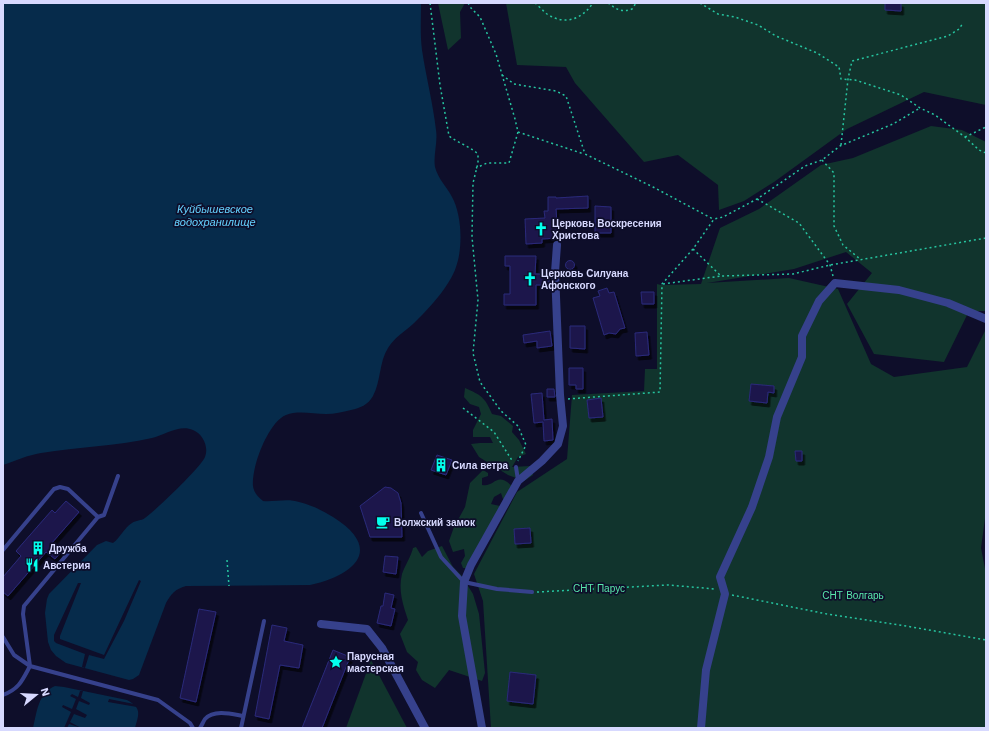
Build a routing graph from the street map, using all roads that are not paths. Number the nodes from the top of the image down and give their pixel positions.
1 (557, 245) dead end
2 (986, 319) edge
3 (516, 467) road end
4 (118, 476) dead end
5 (518, 481) junction
6 (421, 514) dead end
7 (98, 517) junction
8 (3, 550) edge
9 (464, 582) junction
10 (532, 592) road end
11 (264, 620) dead end
12 (321, 624) dead end
13 (3, 637) edge
14 (30, 666) junction
15 (3, 695) edge
16 (243, 716) junction
17 (193, 728) edge
18 (200, 728) edge
19 (241, 728) edge
20 (425, 728) edge
21 (482, 728) edge
22 (701, 728) edge

1 - 5 street
2 - 22 street
3 - 5 lane
4 - 7 lane
5 - 9 street
6 - 9 lane
7 - 8 lane
7 - 14 lane
9 - 10 lane
9 - 21 street
11 - 16 lane
12 - 20 street
13 - 14 lane
14 - 15 lane
14 - 17 lane
16 - 18 lane
16 - 19 lane

